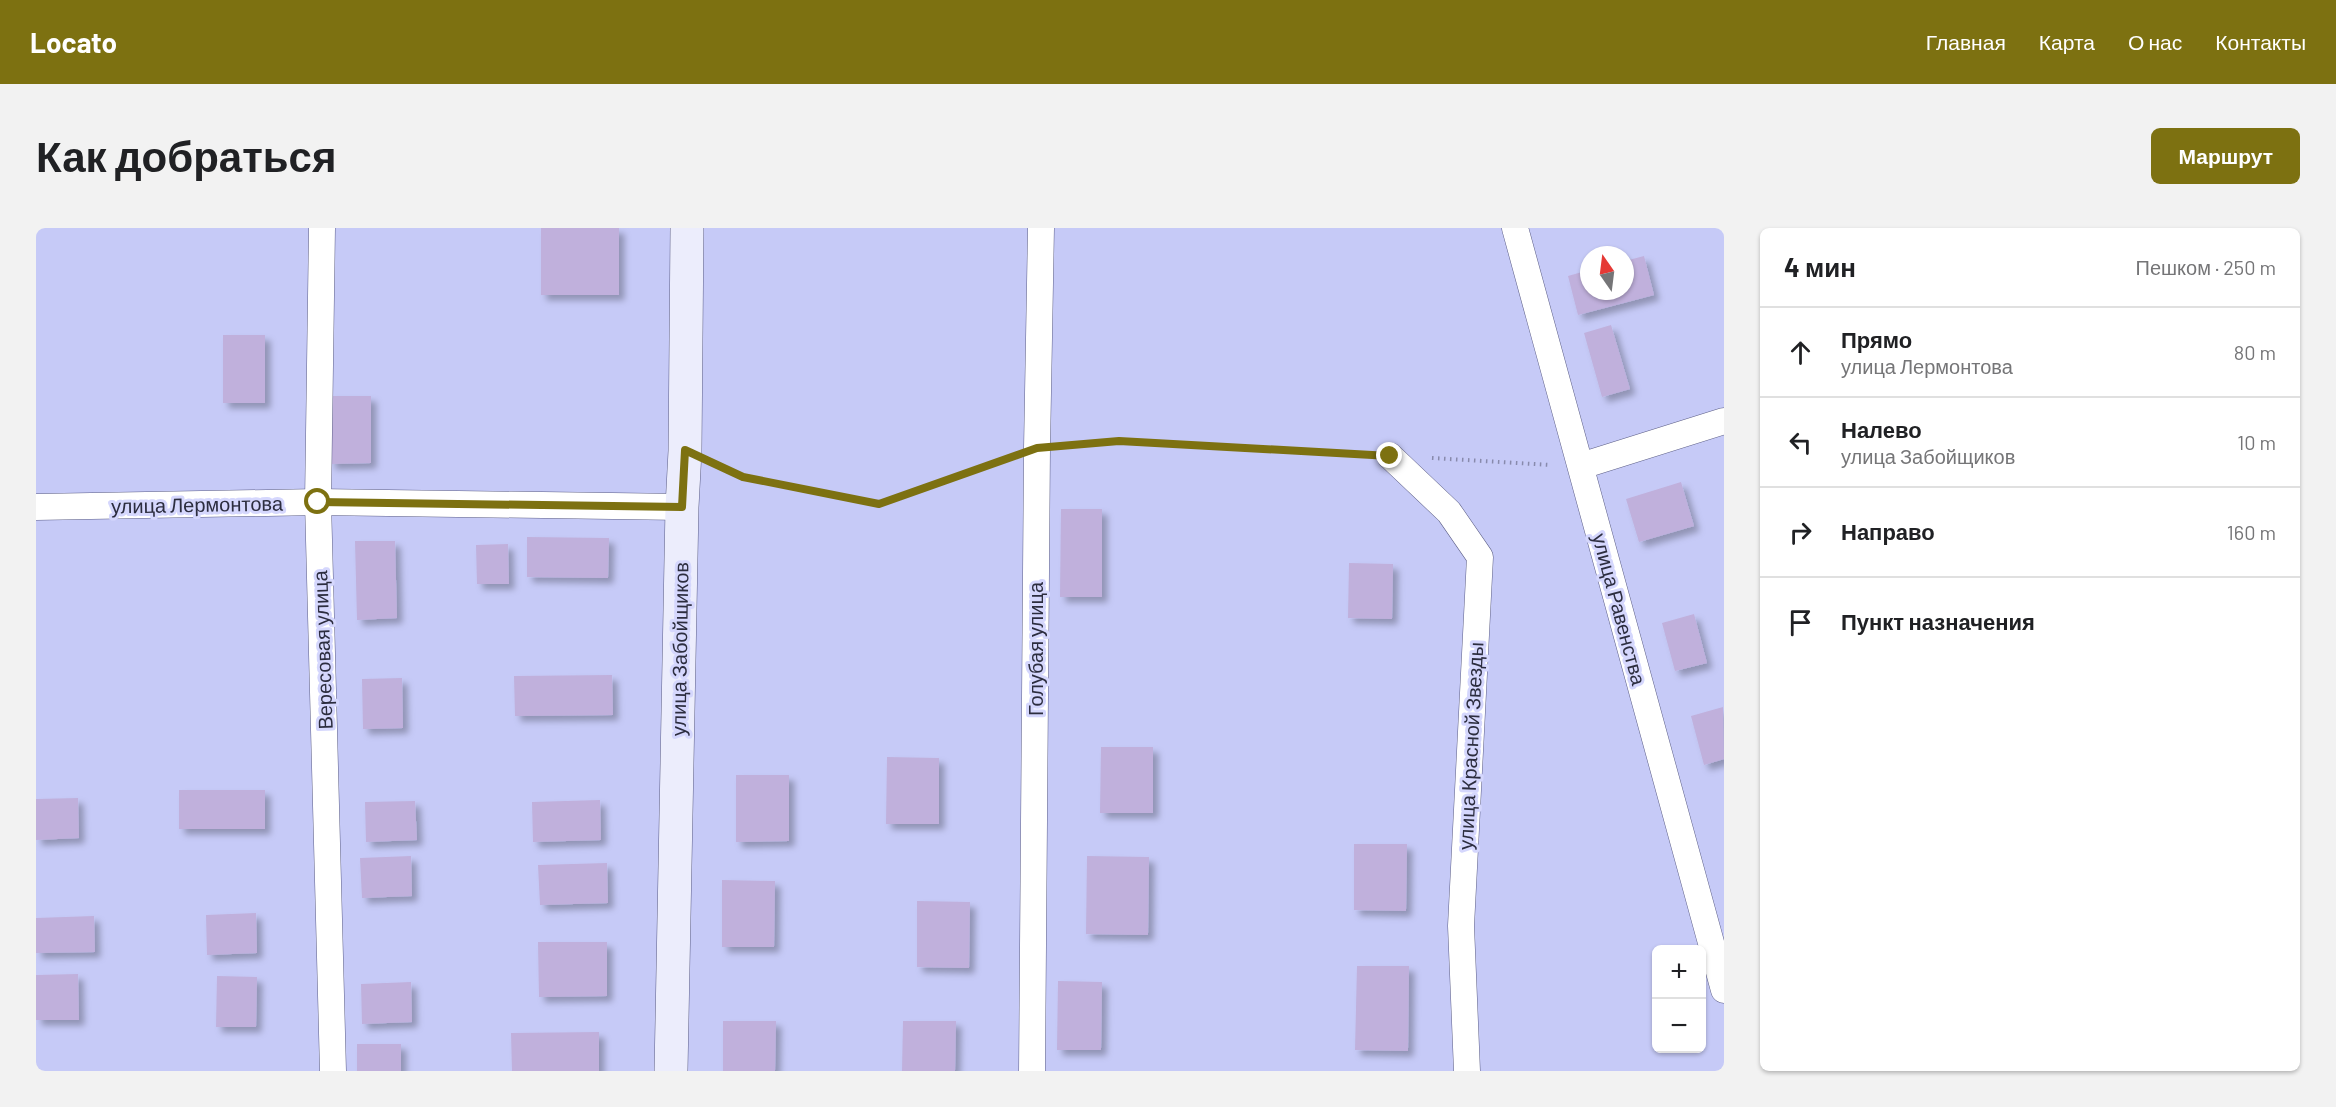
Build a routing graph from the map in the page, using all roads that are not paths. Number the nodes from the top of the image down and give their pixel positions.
1 (322, 228) edge
2 (687, 228) edge
3 (1041, 228) edge
4 (1515, 228) edge
5 (1724, 422) edge
6 (1390, 456) road end
7 (1581, 466) junction
8 (318, 502) junction
9 (36, 507) edge
10 (682, 507) junction
11 (1724, 990) edge
12 (333, 1071) edge
13 (671, 1071) edge
14 (1032, 1071) edge
15 (1467, 1071) edge

1 - 8 street, Вересовая улица
2 - 10 street, улица Забойщиков
3 - 14 street, Голубая улица
4 - 7 street, улица Равенства
5 - 7 street
6 - 15 street, улица Красной Звезды
7 - 11 street, улица Равенства
8 - 9 street, улица Лермонтова
8 - 10 street, улица Лермонтова
8 - 12 street, Вересовая улица
10 - 13 street, улица Забойщиков

